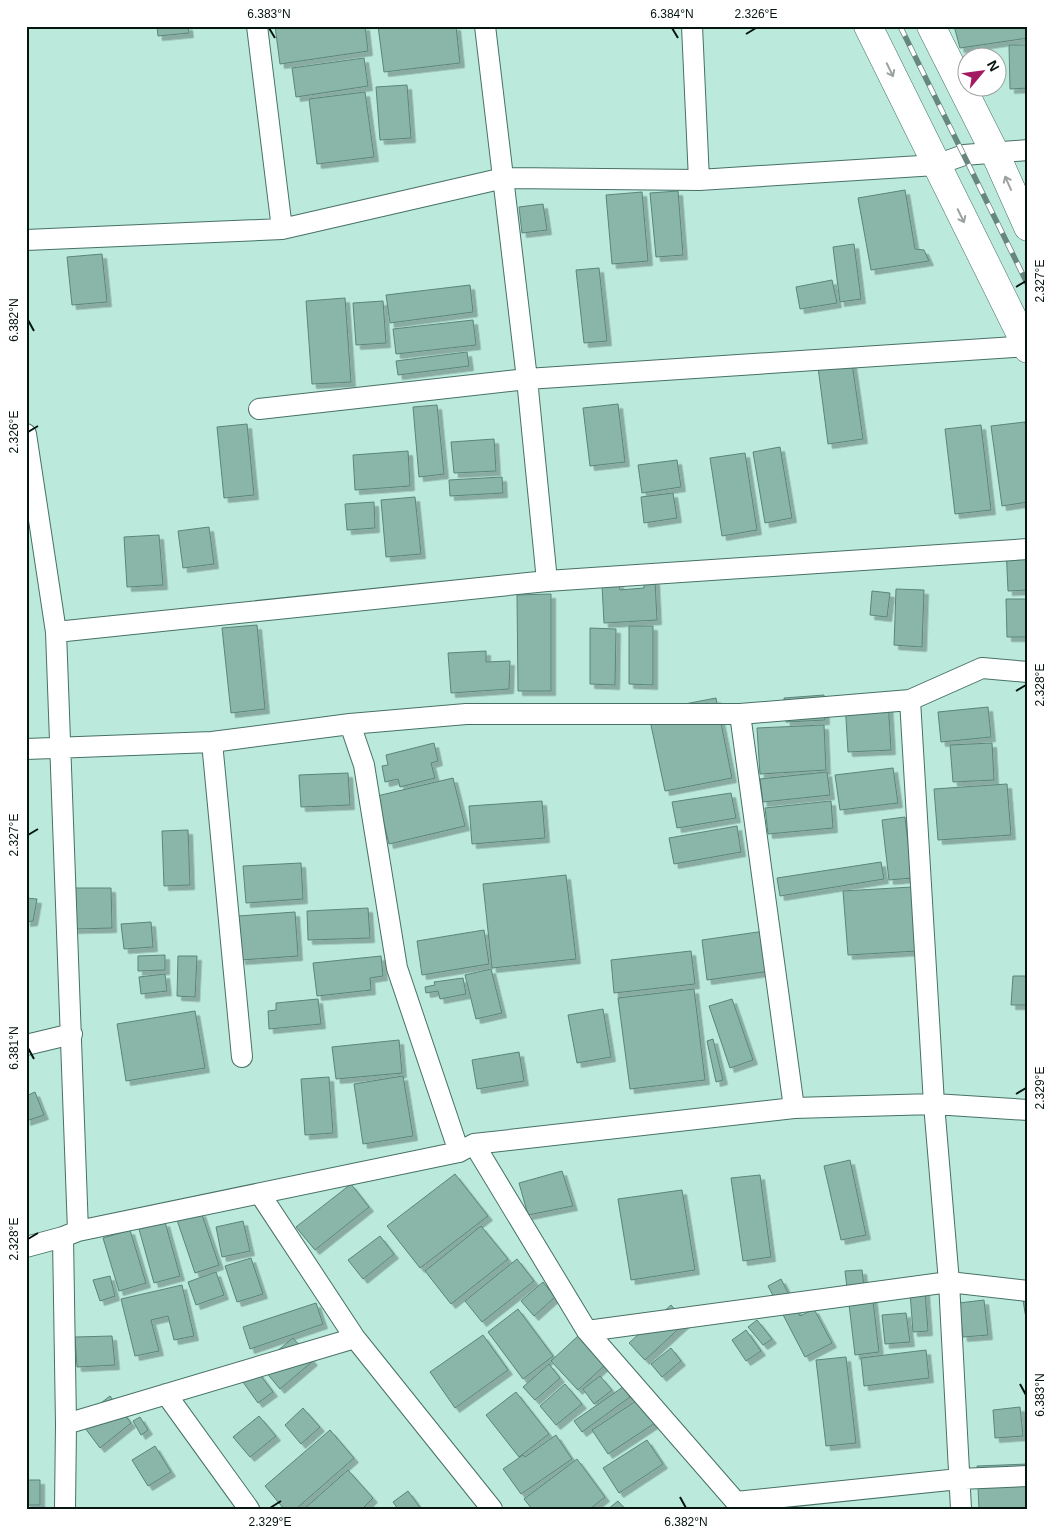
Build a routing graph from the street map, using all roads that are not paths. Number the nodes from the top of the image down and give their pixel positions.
1 (257, 26) edge
2 (485, 26) edge
3 (692, 26) edge
4 (868, 26) edge
5 (931, 26) edge
6 (1028, 150) edge
7 (995, 153) junction
8 (936, 165) junction
9 (504, 178) junction
10 (699, 180) junction
11 (1028, 227) edge
12 (282, 229) junction
13 (26, 240) edge
14 (1027, 347) edge
15 (527, 379) junction
16 (259, 408) dead end
17 (26, 434) edge
18 (1028, 549) edge
19 (547, 581) junction
20 (56, 632) junction
21 (1028, 672) edge
22 (910, 700) junction
23 (740, 714) junction
24 (350, 724) junction
25 (212, 742) junction
26 (60, 748) junction
27 (26, 749) edge
28 (72, 1034) junction
29 (26, 1046) edge
30 (242, 1057) dead end
31 (934, 1104) junction
32 (794, 1108) junction
33 (1028, 1110) edge
34 (466, 1148) junction
35 (260, 1194) junction
36 (70, 1234) junction
37 (26, 1248) edge
38 (949, 1282) junction
39 (1028, 1291) edge
40 (587, 1331) junction
41 (356, 1338) junction
42 (166, 1394) junction
43 (66, 1424) junction
44 (1028, 1476) edge
45 (959, 1479) junction
46 (65, 1509) edge
47 (249, 1509) edge
48 (492, 1509) edge
49 (961, 1509) edge

1 - 12 street
2 - 9 street
3 - 10 street
4 -> 8 main road
5 - 7 main road
6 - 7 street
7 - 8 street
11 -> 7 main road
8 - 10 street
8 -> 14 main road
9 - 10 street
9 - 12 street
9 - 15 street
12 - 13 street
14 - 15 street
15 - 16 street
15 - 19 street
17 - 20 street
18 - 19 street
19 - 20 street
20 - 26 street
21 - 22 street
22 - 23 street
22 - 31 street
23 - 24 street
23 - 32 street
24 - 25 street
24 - 34 street
25 - 26 street
25 - 30 street
26 - 27 street
26 - 28 street
28 - 29 street
28 - 36 street
31 - 32 street
31 - 33 street
31 - 38 street
32 - 34 street
34 - 35 street
34 - 40 street
35 - 36 street
35 - 41 street
36 - 37 street
36 - 43 street
38 - 39 street
38 - 40 street
38 - 45 street
40 - 45 street
41 - 42 street
41 - 48 street
42 - 43 street
42 - 47 street
43 - 46 street
44 - 45 street
45 - 49 street

